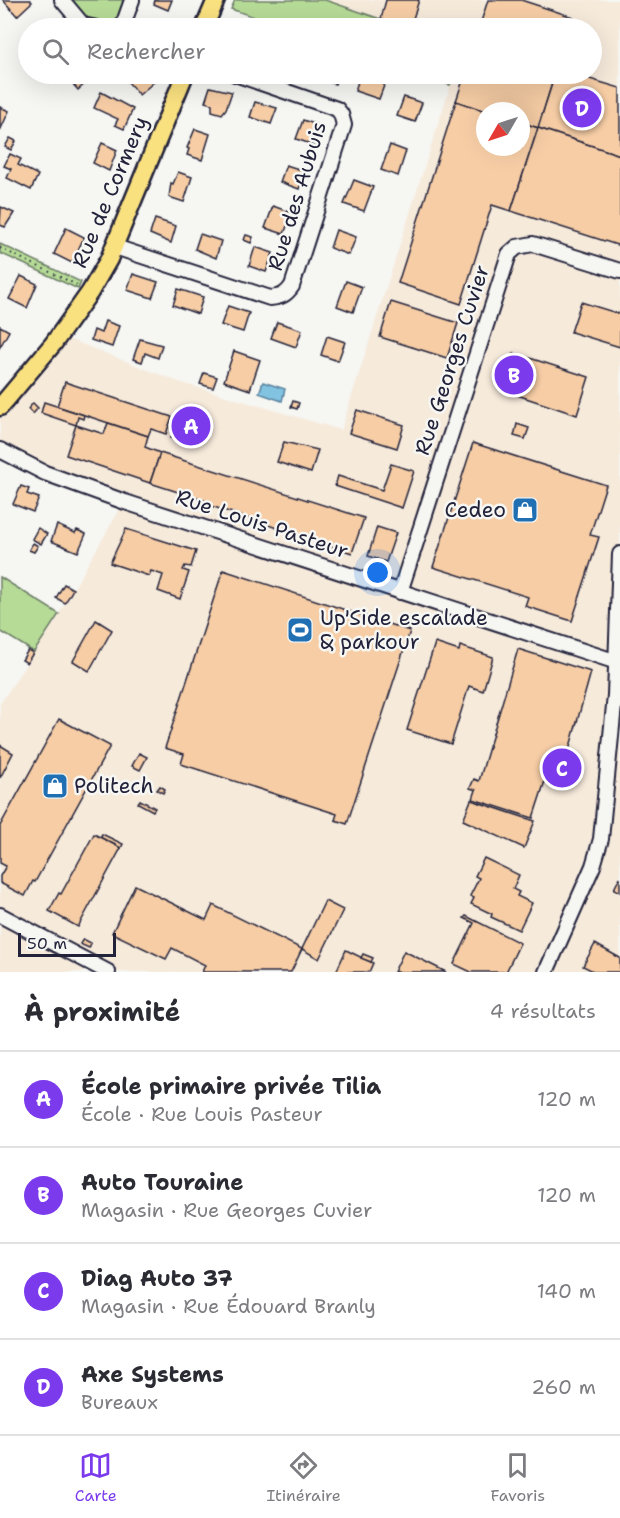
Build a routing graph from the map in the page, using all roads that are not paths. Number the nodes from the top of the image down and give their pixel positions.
1 (62, 0) edge
2 (132, 0) edge
3 (216, 0) edge
4 (77, 18) edge
5 (126, 18) edge
6 (208, 18) edge
7 (181, 84) edge
8 (264, 84) edge
9 (115, 247) junction
10 (620, 271) edge
11 (0, 407) edge
12 (0, 450) edge
13 (620, 554) edge
14 (400, 592) junction
15 (617, 662) junction
16 (0, 915) edge
17 (108, 972) edge
18 (546, 972) edge

1 - 4 street
2 - 5 street
3 - 6 main road
7 - 9 main road, Rue de Cormery
8 - 9 street, Rue des Aubuis
9 - 11 main road, Rue de Cormery
10 - 14 street, Rue Georges Cuvier
12 - 14 street, Rue Louis Pasteur
13 - 15 street
14 - 15 street, Rue Louis Pasteur
15 - 18 street
16 - 17 street

